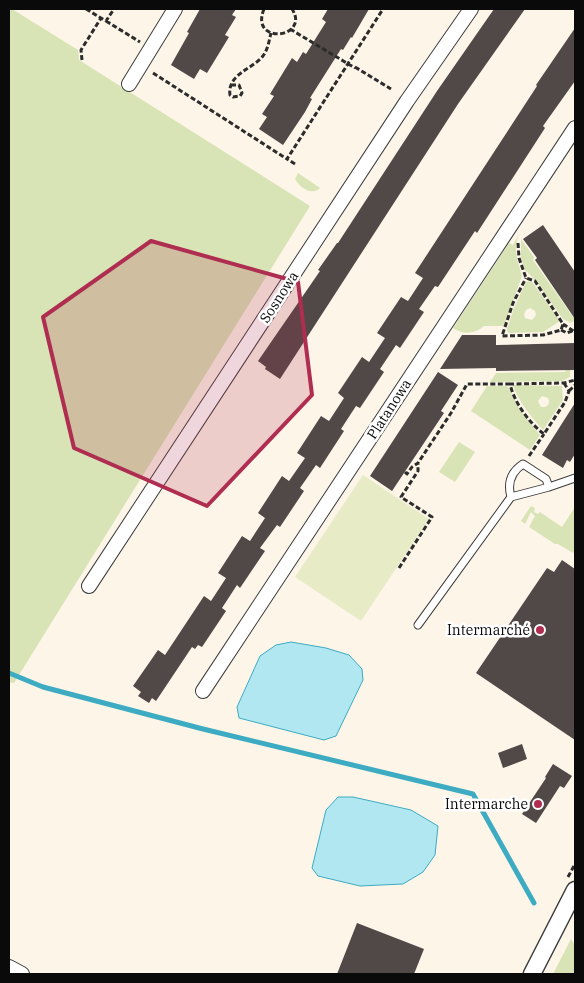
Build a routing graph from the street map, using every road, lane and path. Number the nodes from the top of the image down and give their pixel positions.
1 (86, 9) edge
2 (114, 9) edge
3 (175, 9) edge
4 (264, 9) edge
5 (292, 9) edge
6 (383, 9) edge
7 (471, 9) edge
8 (101, 18) junction
9 (290, 29) junction
10 (271, 33) junction
11 (82, 60) dead end
12 (140, 65) junction
13 (348, 65) junction
14 (129, 84) dead end
15 (231, 85) junction
16 (391, 90) dead end
17 (575, 128) edge
18 (288, 159) junction
19 (296, 164) dead end
20 (520, 238) dead end
21 (526, 278) junction
22 (563, 324) junction
23 (561, 330) junction
24 (574, 332) edge
25 (575, 380) edge
26 (564, 383) junction
27 (510, 384) junction
28 (575, 385) edge
29 (569, 392) junction
30 (544, 434) junction
31 (418, 463) junction
32 (523, 464) junction
33 (405, 472) dead end
34 (575, 478) edge
35 (549, 487) junction
36 (511, 497) junction
37 (399, 568) dead end
38 (89, 586) dead end
39 (418, 625) dead end
40 (203, 691) dead end
41 (575, 890) edge
42 (9, 967) edge
43 (22, 974) edge
44 (532, 974) edge

1 - 8 path
2 - 8 path
3 - 12 street
4 - 10 path
5 - 9 path
6 - 13 path
7 - 38 street, Sosnowa
8 - 11 path
9 - 10 path
9 - 13 path
10 - 15 path
12 - 14 street
12 - 18 path
13 - 16 path
13 - 18 path
15 - 15 path
17 - 40 street, Platanowa
18 - 19 path
20 - 21 path
21 - 22 path
21 - 23 path
22 - 23 path
22 - 24 path
23 - 24 path
25 - 26 path
26 - 27 path
26 - 29 path
27 - 30 path
27 - 31 path
28 - 29 path
29 - 30 path
30 - 32 path
31 - 33 path
31 - 37 path
32 - 35 lane
32 - 36 lane
34 - 35 lane
35 - 36 lane
36 - 39 lane
41 - 44 street
42 - 43 street

